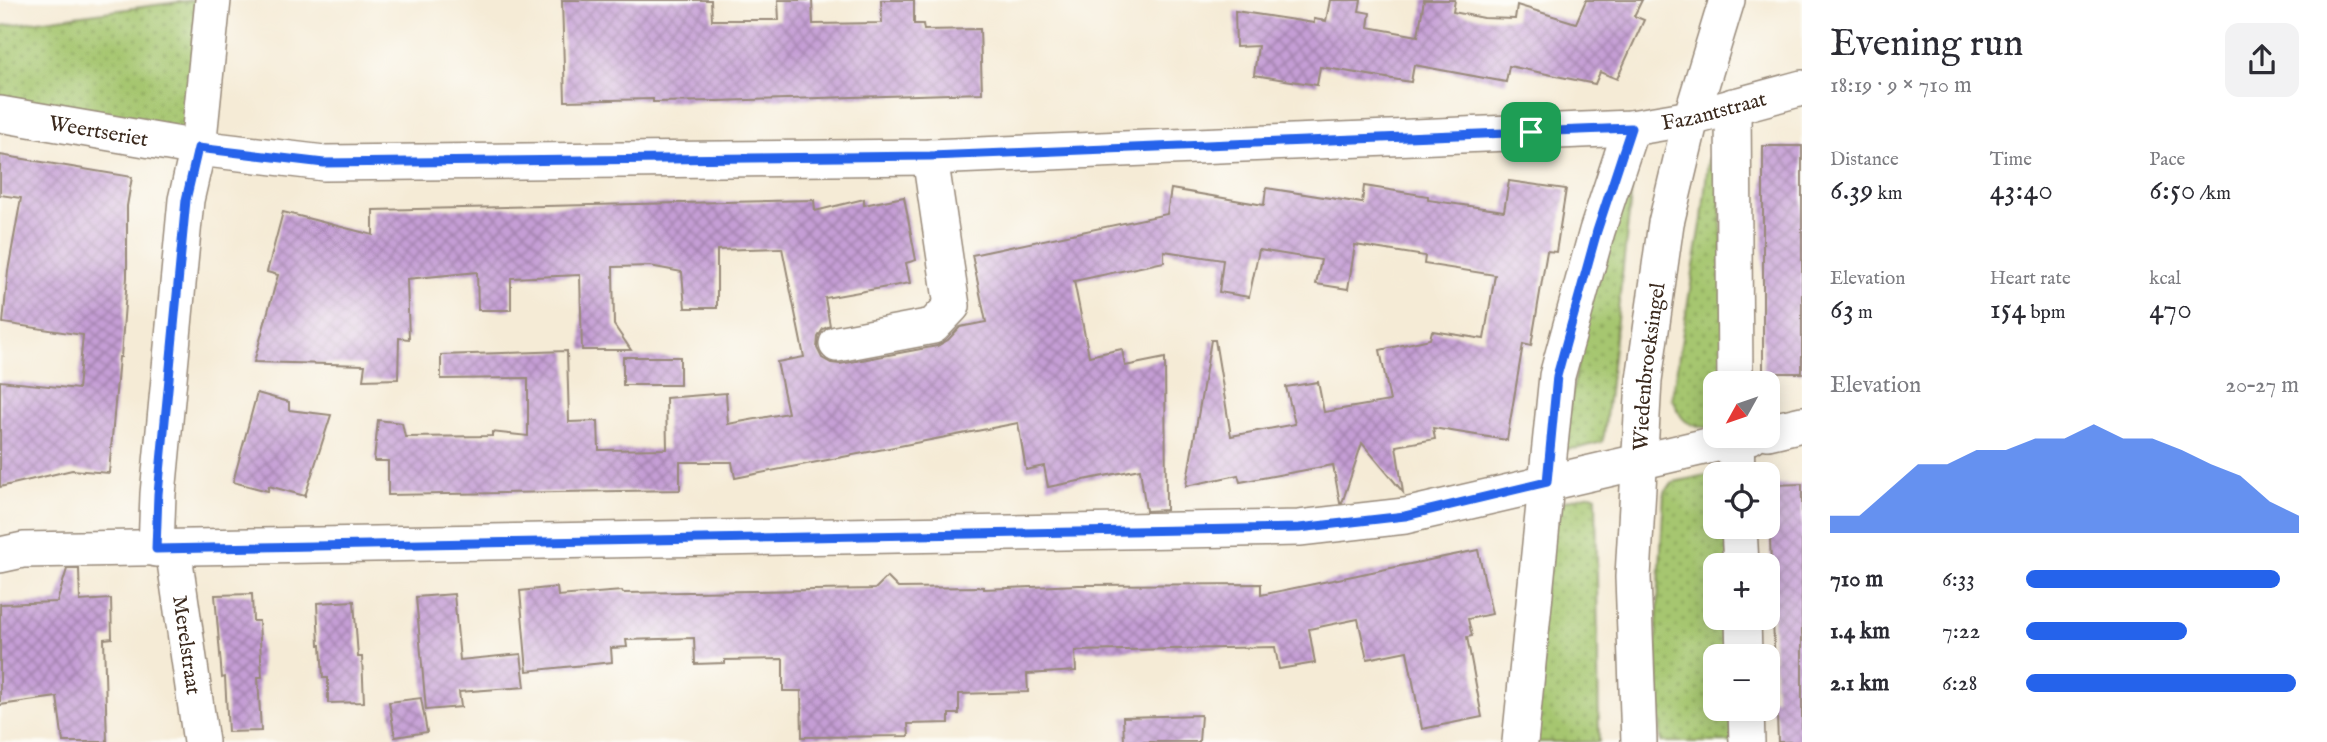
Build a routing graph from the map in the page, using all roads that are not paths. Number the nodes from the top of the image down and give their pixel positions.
1 (213, 0) edge
2 (1727, 0) edge
3 (1802, 88) edge
4 (1733, 106) junction
5 (0, 114) edge
6 (1691, 118) junction
7 (1631, 128) junction
8 (198, 148) junction
9 (930, 156) junction
10 (837, 344) dead end
11 (1735, 371) edge
12 (1802, 424) edge
13 (1780, 429) edge
14 (1703, 447) edge
15 (1640, 462) junction
16 (1547, 482) junction
17 (164, 549) junction
18 (0, 555) edge
19 (1746, 721) edge
20 (201, 742) edge
21 (1520, 742) edge
22 (1639, 742) edge
23 (1747, 742) edge

1 - 8 street, Merelstraat
2 - 6 street, Wiedenbroeksingel
3 - 4 street, Fazantstraat
4 - 6 street, Fazantstraat
4 - 11 street
5 - 8 street, Weertseriet
6 - 7 street, Fazantstraat
6 - 15 street, Wiedenbroeksingel
7 - 9 street, Fazantstraat
7 - 16 street
8 - 9 street, Fazantstraat
8 - 17 street, Merelstraat
9 - 10 street
12 - 13 street
14 - 15 street
15 - 16 street
15 - 22 street, Wiedenbroeksingel
16 - 17 street
16 - 21 street
17 - 18 street
17 - 20 street, Merelstraat
19 - 23 street

